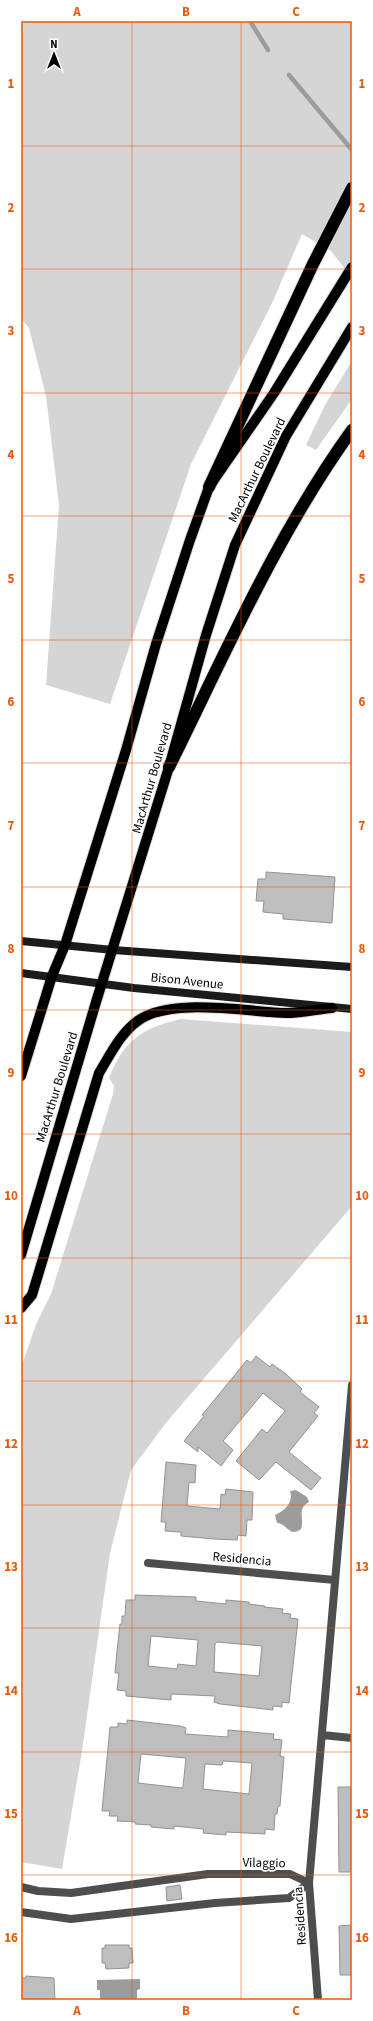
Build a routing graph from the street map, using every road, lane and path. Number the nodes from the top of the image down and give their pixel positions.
1 (352, 188) edge
2 (352, 267) edge
3 (352, 327) edge
4 (352, 430) edge
5 (209, 487) junction
6 (169, 767) junction
7 (21, 941) edge
8 (65, 945) junction
9 (113, 950) junction
10 (352, 967) edge
11 (21, 972) edge
12 (52, 976) junction
13 (102, 984) junction
14 (332, 1008) junction
15 (352, 1009) edge
16 (21, 1076) edge
17 (21, 1255) edge
18 (21, 1308) edge
19 (352, 1385) edge
20 (350, 1443) edge
21 (148, 1563) dead end
22 (335, 1580) junction
23 (322, 1735) junction
24 (352, 1738) edge
25 (309, 1883) junction
26 (21, 1887) edge
27 (21, 1912) edge
28 (318, 2000) edge

1 - 5 highway
2 - 5 main road, MacArthur Boulevard
3 - 6 main road, MacArthur Boulevard
4 - 6 highway
5 - 8 main road, MacArthur Boulevard
6 - 9 main road, MacArthur Boulevard
7 - 8 main road, Bison Avenue
8 - 9 main road, Bison Avenue
8 - 12 main road, MacArthur Boulevard
9 - 10 main road, Bison Avenue
9 - 13 main road, MacArthur Boulevard
11 - 12 main road, Bison Avenue
12 - 13 main road, Bison Avenue
12 - 16 main road, MacArthur Boulevard
13 - 14 main road, Bison Avenue
13 - 17 main road, MacArthur Boulevard
14 - 15 main road, Bison Avenue
14 - 18 main road
19 - 20 street, Residencia
20 - 22 street, Residencia
21 - 22 street, Residencia
22 - 23 street, Residencia
23 - 24 street
23 - 25 street, Residencia
25 - 26 street, Vilaggio
25 - 27 street
25 - 28 street, Residencia

